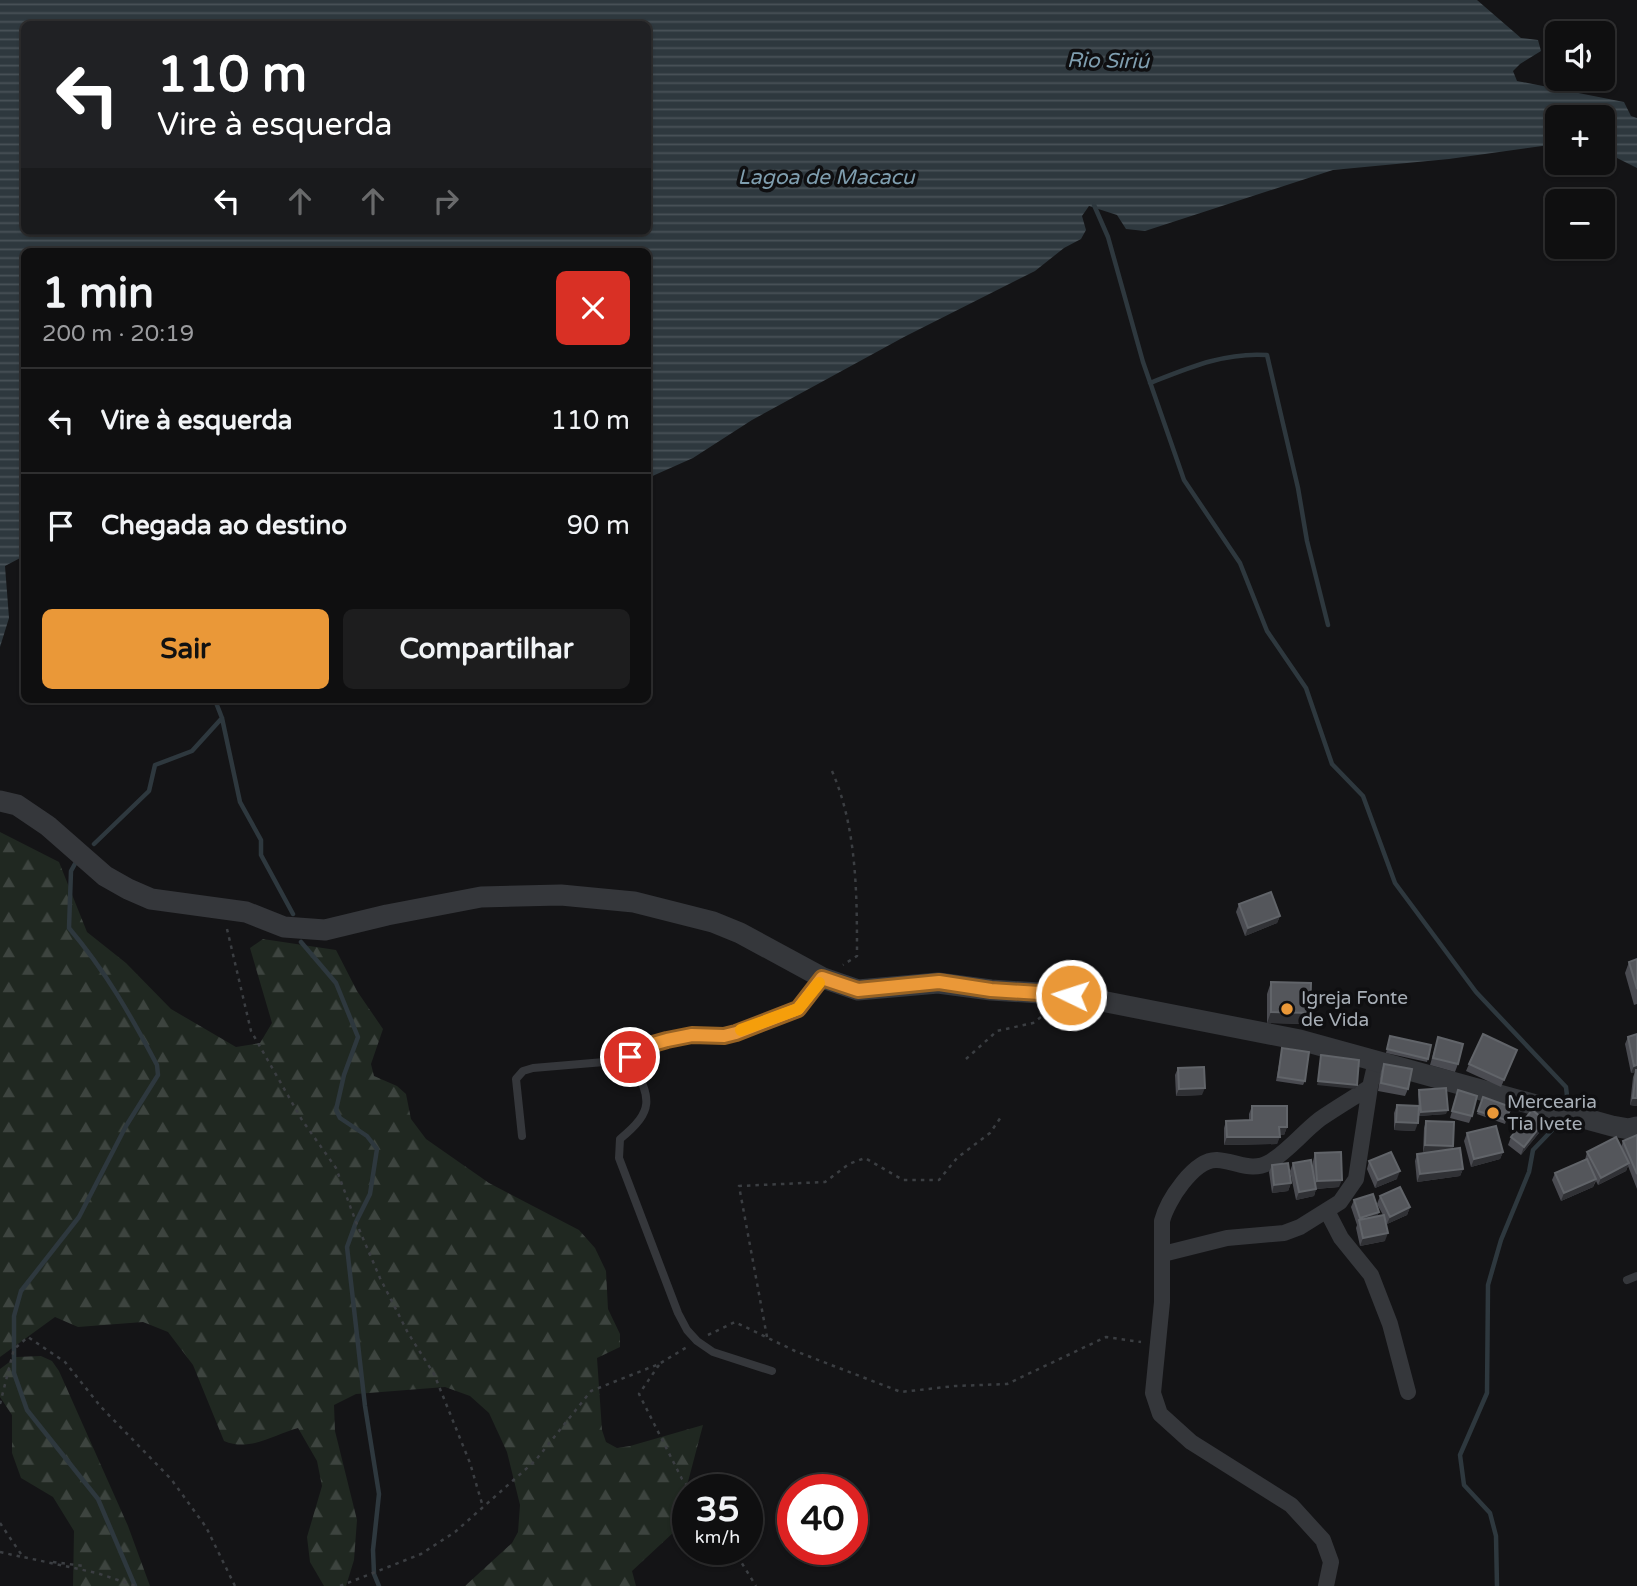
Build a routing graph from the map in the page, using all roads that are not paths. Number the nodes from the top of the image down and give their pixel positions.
1 (0, 800) edge
2 (822, 978) junction
3 (630, 1057) junction
4 (1376, 1061) junction
5 (1370, 1087) junction
6 (1637, 1127) edge
7 (522, 1136) dead end
8 (1327, 1211) junction
9 (1163, 1254) junction
10 (1637, 1276) edge
11 (1627, 1280) dead end
12 (772, 1370) dead end
13 (1408, 1392) dead end
14 (1326, 1586) edge

1 - 2 street
2 - 3 lane
2 - 4 street
3 - 7 lane
3 - 12 lane
4 - 5 street
4 - 6 street
5 - 8 street
5 - 9 street
8 - 9 street
8 - 13 street
9 - 14 street
10 - 11 lane

